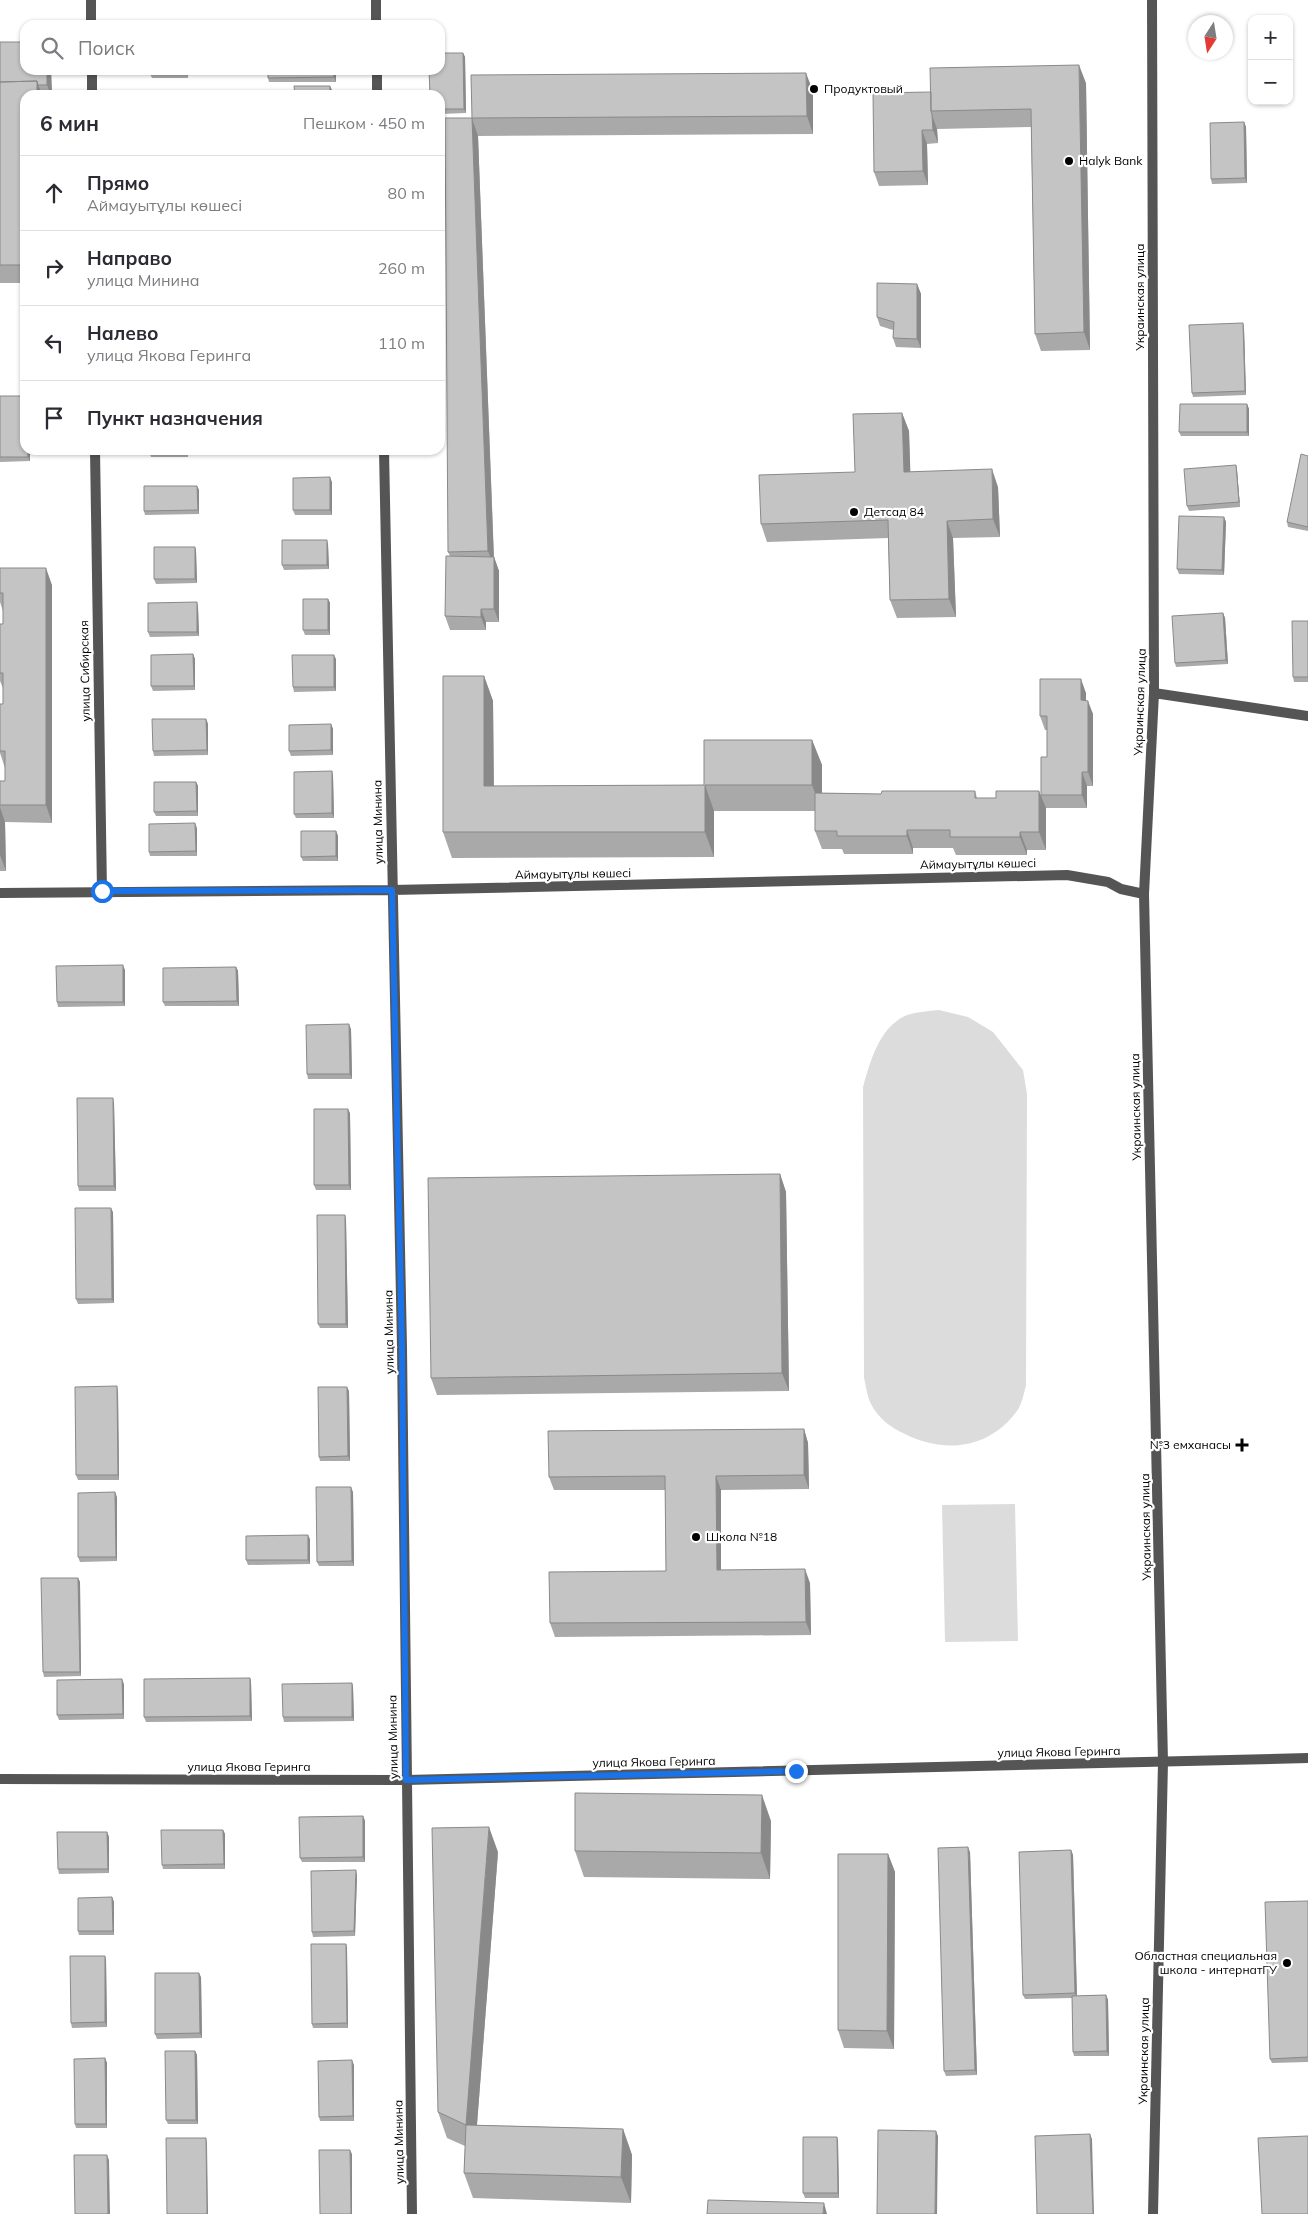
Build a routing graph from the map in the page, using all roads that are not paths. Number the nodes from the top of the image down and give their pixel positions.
1 (91, 0) edge
2 (376, 0) edge
3 (1152, 0) edge
4 (92, 20) edge
5 (376, 20) edge
6 (92, 75) edge
7 (377, 75) edge
8 (92, 90) edge
9 (377, 90) edge
10 (95, 455) edge
11 (384, 455) edge
12 (1154, 693) junction
13 (1308, 716) edge
14 (392, 890) junction
15 (102, 891) junction
16 (0, 893) edge
17 (1144, 894) junction
18 (1308, 1758) edge
19 (1163, 1762) junction
20 (0, 1779) edge
21 (406, 1780) junction
22 (412, 2214) edge
23 (1153, 2214) edge

1 - 4 street
2 - 5 street
3 - 12 street, Украинская улица
6 - 8 street
7 - 9 street
10 - 15 street, улица Сибирская
11 - 14 street, улица Минина
12 - 13 street
12 - 17 street, Украинская улица
14 - 15 street, Аймауытұлы көшесі
14 - 17 street, Аймауытұлы көшесі
14 - 21 street, улица Минина
15 - 16 street, Аймауытұлы көшесі
17 - 19 street, Украинская улица
18 - 19 street, улица Якова Геринга
19 - 21 street, улица Якова Геринга
19 - 23 street, Украинская улица
20 - 21 street, улица Якова Геринга
21 - 22 street, улица Минина

